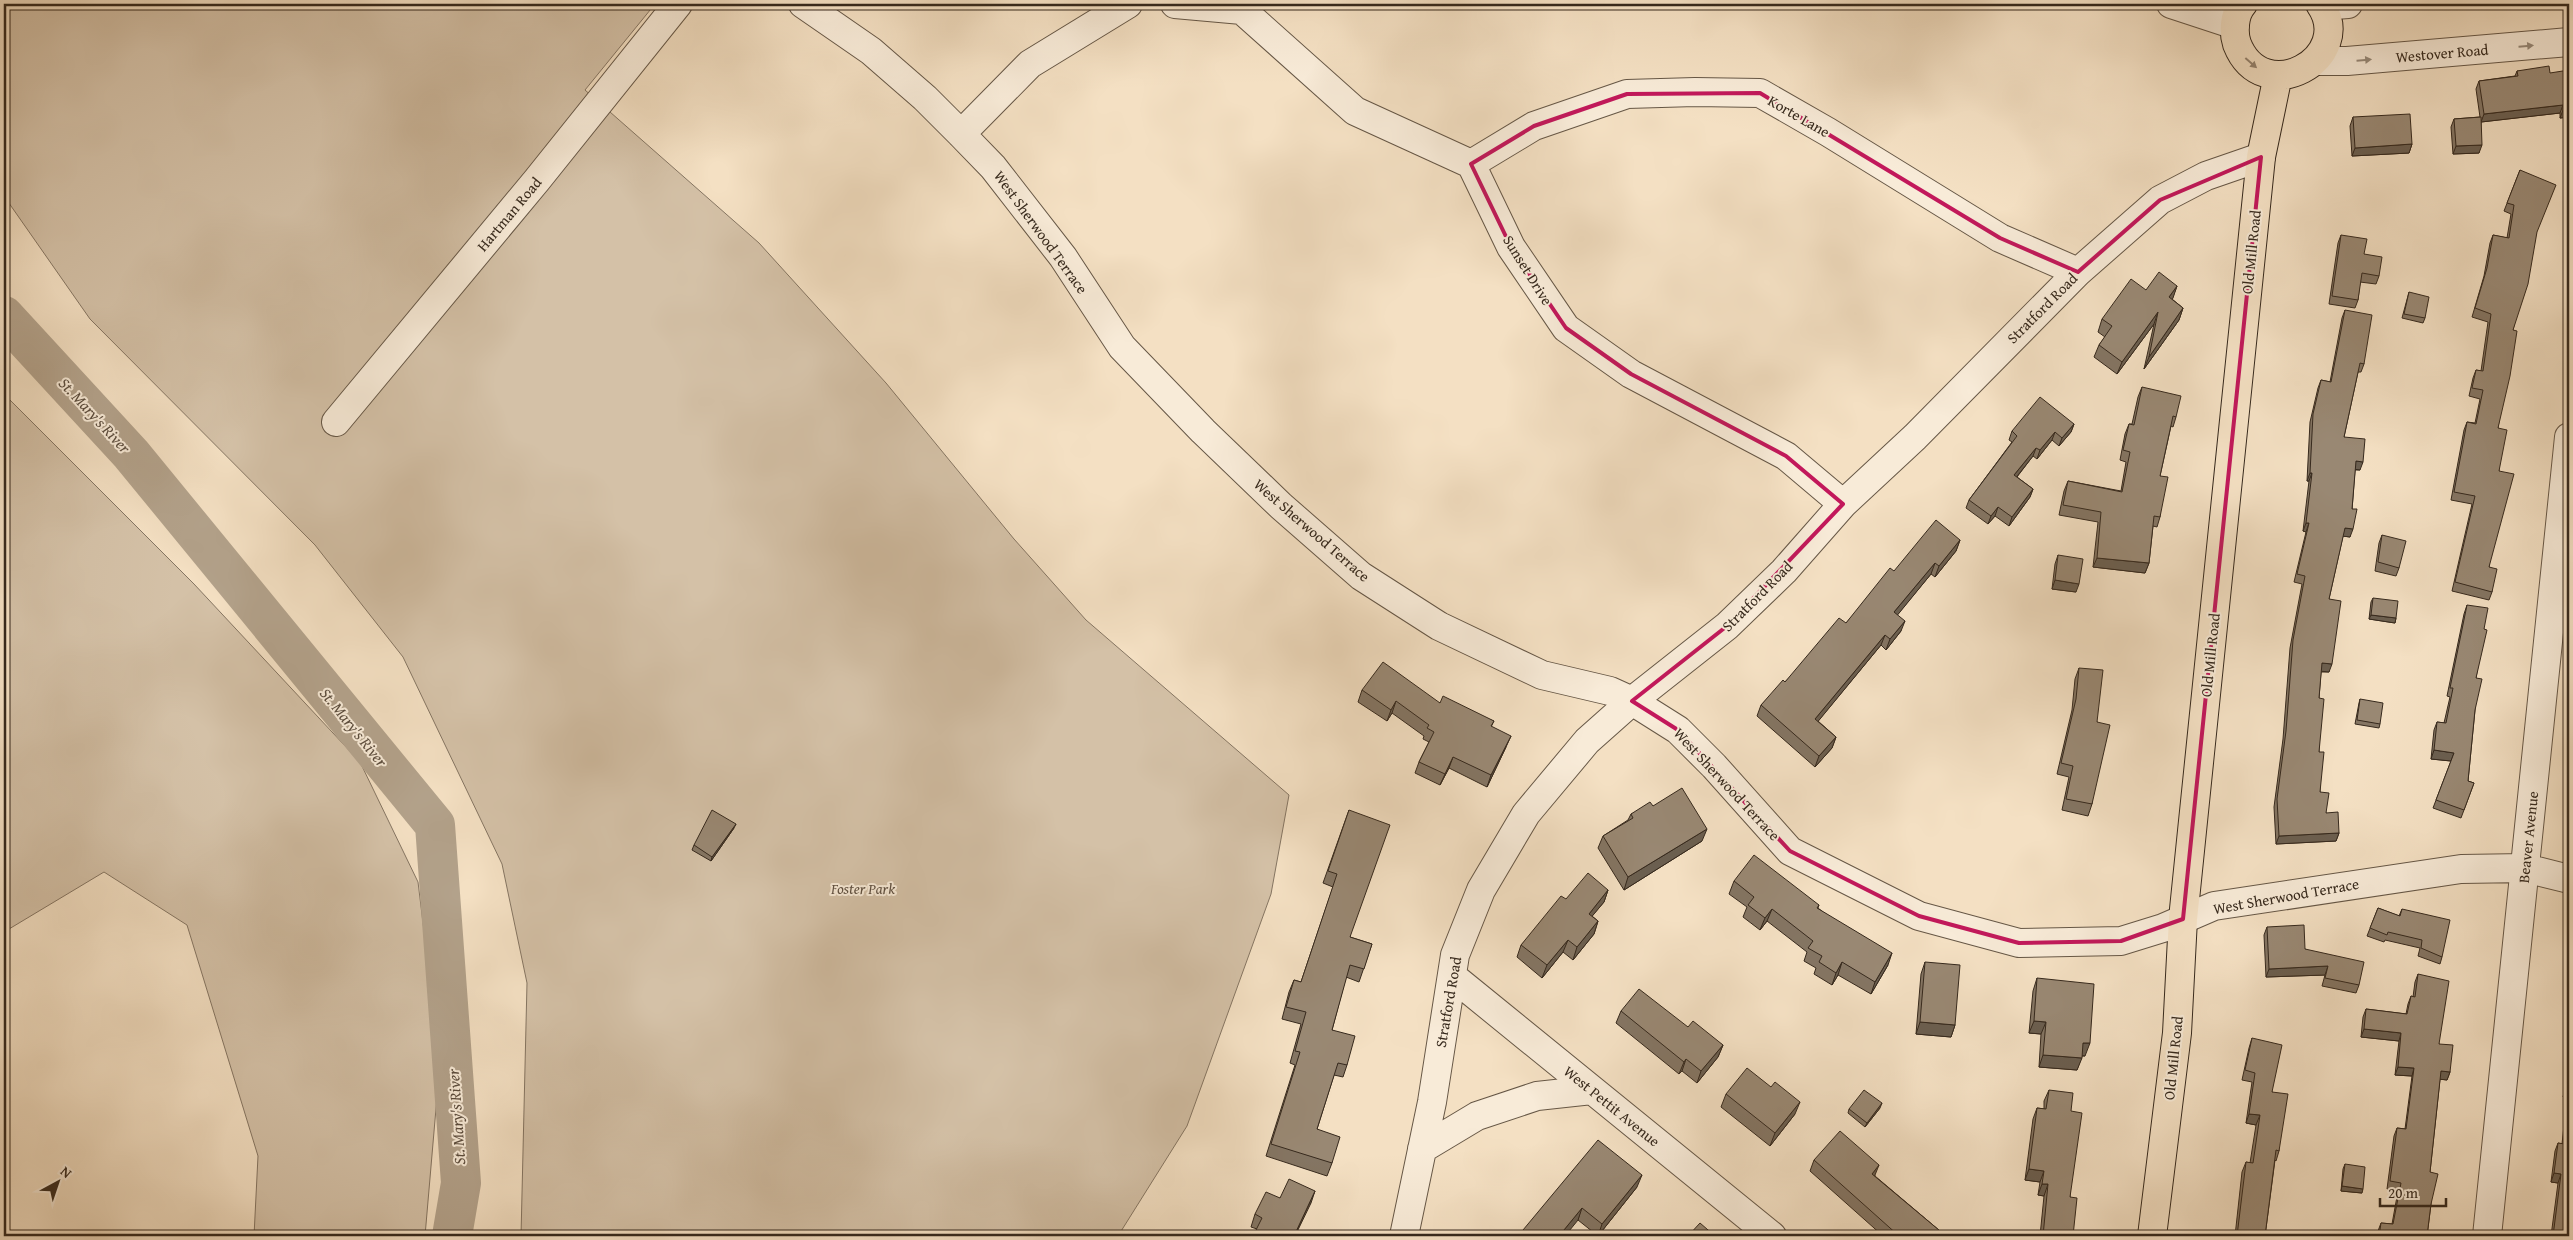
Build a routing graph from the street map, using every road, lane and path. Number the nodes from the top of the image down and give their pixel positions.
1 (678, 4) edge
2 (803, 4) edge
3 (1128, 4) edge
4 (1175, 4) edge
5 (2171, 4) edge
6 (2330, 5) edge
7 (1241, 7) edge
8 (2239, 14) edge
9 (2569, 42) edge
10 (2316, 61) junction
11 (2278, 76) junction
12 (961, 134) junction
13 (2261, 157) junction
14 (1471, 164) junction
15 (2078, 272) junction
16 (336, 422) dead end
17 (2569, 437) edge
18 (2568, 469) edge
19 (1843, 504) junction
20 (1632, 700) junction
21 (2525, 868) junction
22 (2569, 879) edge
23 (2184, 919) junction
24 (1452, 976) junction
25 (1592, 1090) junction
26 (1422, 1150) junction
27 (1404, 1236) edge
28 (1772, 1236) edge
29 (2152, 1236) edge
30 (2487, 1236) edge

1 - 16 street, Hartman Road
2 - 12 street, West Sherwood Terrace
3 - 12 street
4 - 7 street
5 - 8 street
6 - 10 main road
7 - 14 street
8 -> 11 main road
10 -> 9 street, Westover Road
10 - 11 main road
11 - 13 main road, Old Mill Road
12 - 20 street, West Sherwood Terrace
13 - 15 street, Stratford Road
13 - 23 main road, Old Mill Road
14 - 15 street, Korte Lane
14 - 19 street, Sunset Drive
15 - 19 street, Stratford Road
17 - 18 street, Beaver Avenue
18 - 21 street, Beaver Avenue
19 - 20 street, Stratford Road
20 - 23 street, West Sherwood Terrace
20 - 24 street, Stratford Road
21 - 22 street, West Sherwood Terrace
21 - 23 street, West Sherwood Terrace
21 - 30 street, Beaver Avenue
23 - 29 main road, Old Mill Road
24 - 25 street, West Pettit Avenue
24 - 26 street, Stratford Road
25 - 26 street
25 - 28 street, West Pettit Avenue
26 - 27 street, Stratford Road

